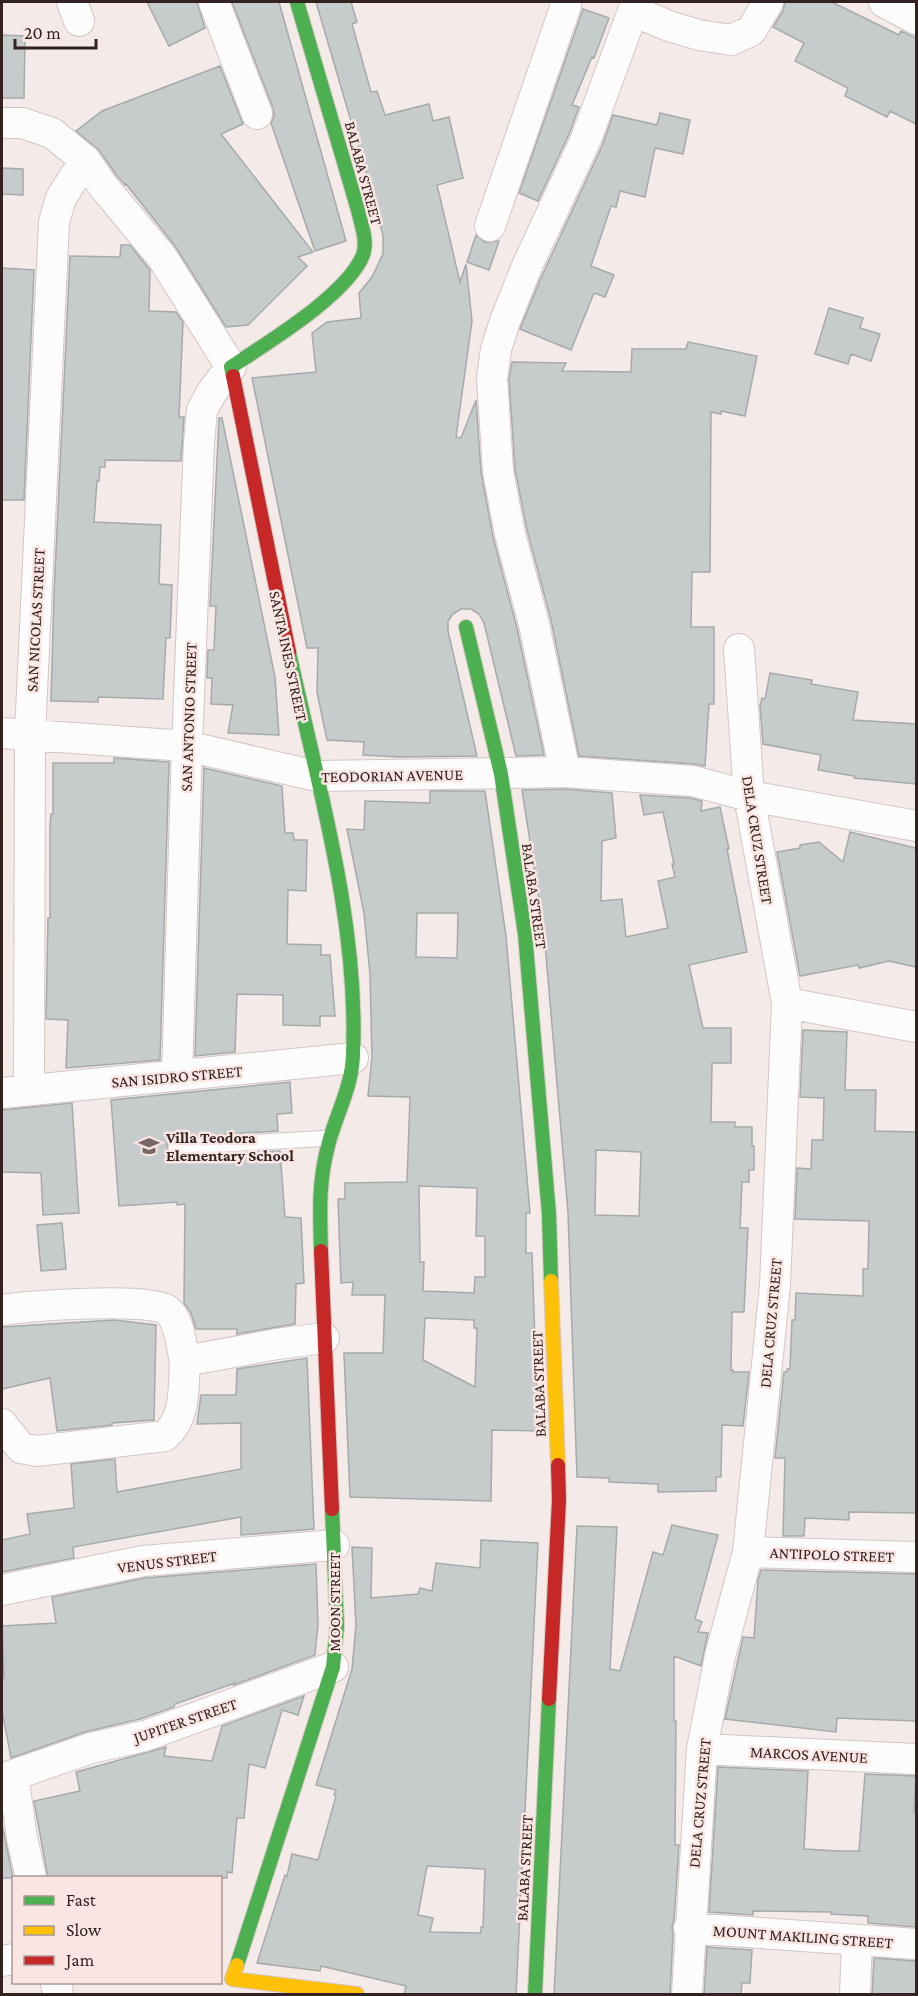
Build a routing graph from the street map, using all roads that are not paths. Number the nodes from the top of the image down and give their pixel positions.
1 (214, 2) edge
2 (297, 2) edge
3 (565, 2) edge
4 (768, 2) edge
5 (884, 2) edge
6 (916, 19) edge
7 (257, 114) dead end
8 (2, 123) edge
9 (85, 160) junction
10 (490, 226) dead end
11 (231, 367) junction
12 (466, 627) dead end
13 (740, 650) dead end
14 (16, 733) edge
15 (187, 746) junction
16 (565, 772) junction
17 (501, 774) junction
18 (316, 776) junction
19 (749, 796) junction
20 (916, 826) edge
21 (786, 1003) junction
22 (916, 1027) edge
23 (353, 1058) junction
24 (177, 1076) junction
25 (15, 1091) edge
26 (330, 1138) junction
27 (176, 1147) dead end
28 (319, 1193) joint
29 (2, 1310) edge
30 (324, 1338) junction
31 (185, 1361) junction
32 (2, 1424) edge
33 (334, 1545) junction
34 (748, 1552) junction
35 (916, 1557) edge
36 (2, 1590) edge
37 (333, 1667) junction
38 (702, 1749) junction
39 (916, 1759) edge
40 (7, 1777) edge
41 (32, 1876) edge
42 (689, 1928) junction
43 (857, 1940) junction
44 (916, 1944) edge
45 (226, 1983) edge
46 (357, 1995) edge
47 (535, 1995) edge
48 (687, 1995) edge
49 (855, 1995) edge

1 - 7 street
2 - 11 street, BALABA STREET
3 - 10 street
4 - 16 street
5 - 6 street
8 - 9 street, SANTA INES STREET
9 - 11 street, SANTA INES STREET
9 - 14 street, SAN NICOLAS STREET
11 - 15 street, SAN ANTONIO STREET
11 - 18 street, SANTA INES STREET
12 - 17 street, BALABA STREET
13 - 19 street, DELA CRUZ STREET
14 - 15 street, TEODORIAN AVENUE
14 - 25 street, SAN NICOLAS STREET
15 - 18 street, TEODORIAN AVENUE
15 - 24 street, SAN ANTONIO STREET
16 - 17 street, TEODORIAN AVENUE
16 - 19 street, TEODORIAN AVENUE
17 - 18 street, TEODORIAN AVENUE
17 - 47 street, BALABA STREET
18 - 23 street, SANTA INES STREET
19 - 20 street, TEODORIAN AVENUE
19 - 21 street, DELA CRUZ STREET
21 - 22 street
21 - 34 street, DELA CRUZ STREET
23 - 24 street, SAN ISIDRO STREET
23 - 26 street, SANTA INES STREET
24 - 25 street, SAN ISIDRO STREET
26 - 27 lane
26 - 28 street, SANTA INES STREET
28 - 30 street, MOON STREET
29 - 31 street
30 - 31 street
30 - 33 street, MOON STREET
31 - 32 street
33 - 36 street, VENUS STREET
33 - 37 street, MOON STREET
34 - 35 street, ANTIPOLO STREET
34 - 38 street, DELA CRUZ STREET
37 - 40 street, JUPITER STREET
37 - 45 street, MOON STREET
38 - 39 street, MARCOS AVENUE
38 - 42 street, DELA CRUZ STREET
40 - 41 street
42 - 43 street, MOUNT MAKILING STREET
42 - 48 street, DELA CRUZ STREET
43 - 44 street, MOUNT MAKILING STREET
43 - 49 street
45 - 46 street

